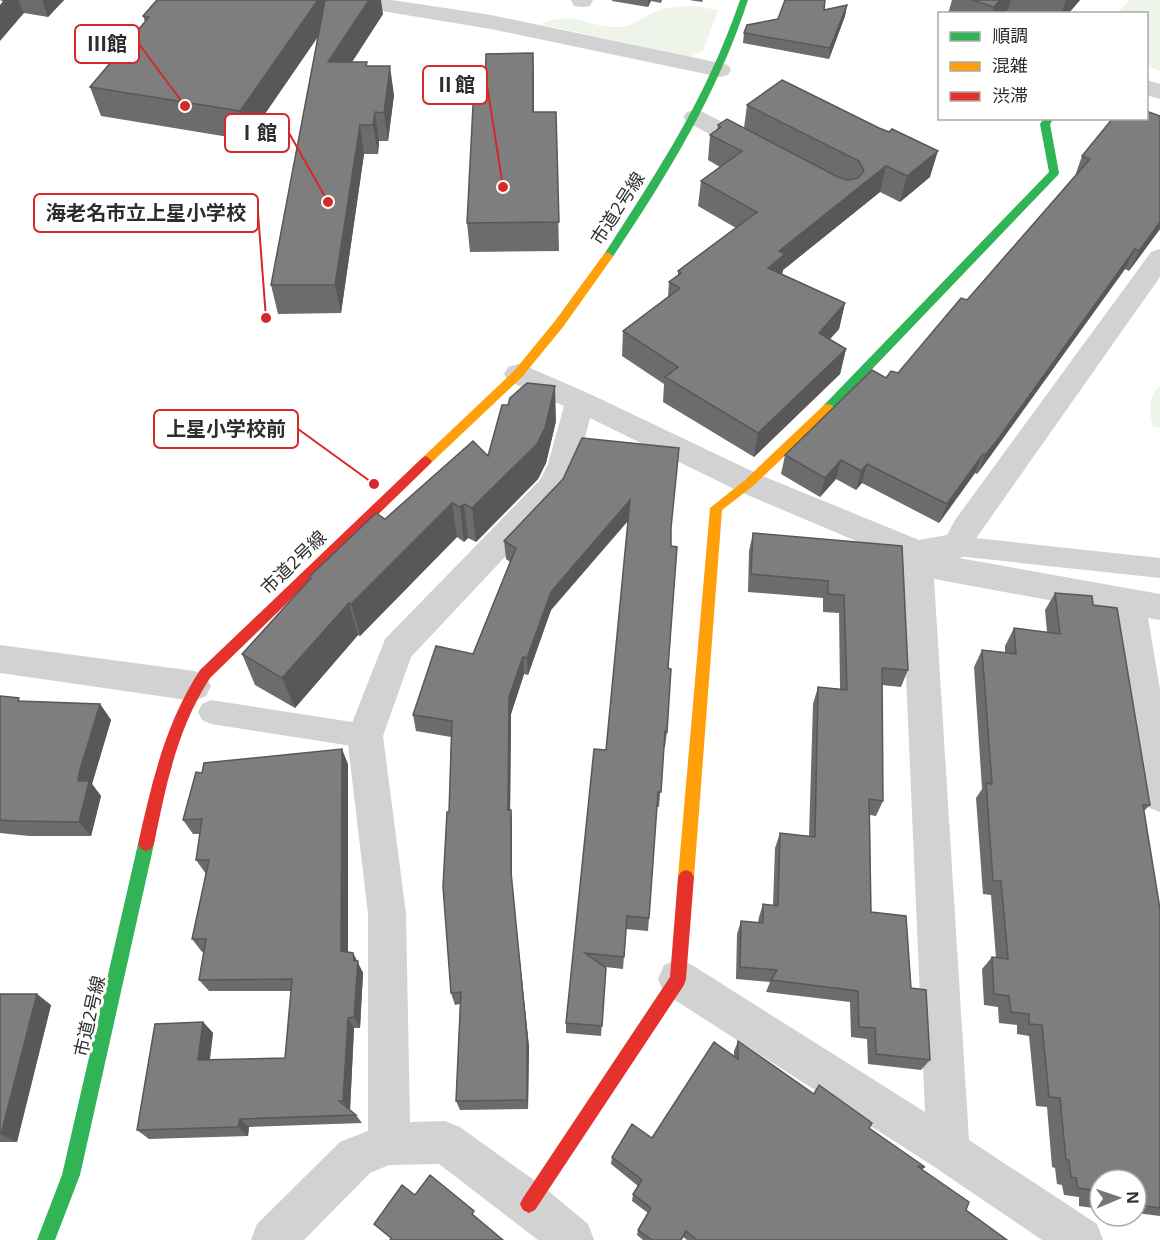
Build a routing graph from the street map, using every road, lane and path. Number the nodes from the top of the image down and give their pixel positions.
1 (351, 0) edge
2 (744, 0) edge
3 (720, 70) junction
4 (695, 117) junction
5 (1048, 120) edge
6 (779, 161) edge
7 (1160, 258) edge
8 (518, 374) junction
9 (580, 401) junction
10 (749, 483) junction
11 (957, 546) junction
12 (917, 553) junction
13 (1160, 568) edge
14 (1144, 605) edge
15 (0, 659) edge
16 (202, 699) junction
17 (365, 736) junction
18 (1160, 795) edge
19 (678, 979) junction
20 (389, 1144) junction
21 (948, 1151) junction
22 (529, 1204) junction
23 (46, 1240) edge
24 (273, 1240) edge
25 (572, 1240) edge
26 (1081, 1240) edge

1 - 3 street
2 - 3 street, 市道2号線
3 - 4 street, 市道2号線
4 - 6 street
4 - 8 street, 市道2号線
5 - 10 street
7 - 11 street
8 - 9 street
8 - 16 street, 市道2号線
9 - 10 street
9 - 17 street
10 - 12 street
10 - 19 street
11 - 12 street
11 - 13 lane
12 - 14 street
12 - 21 street
14 - 18 street
15 - 16 street
16 - 17 lane
16 - 23 street, 市道2号線
17 - 20 street
19 - 21 street
19 - 22 street
20 - 22 street
20 - 24 street
21 - 26 street
22 - 25 street

